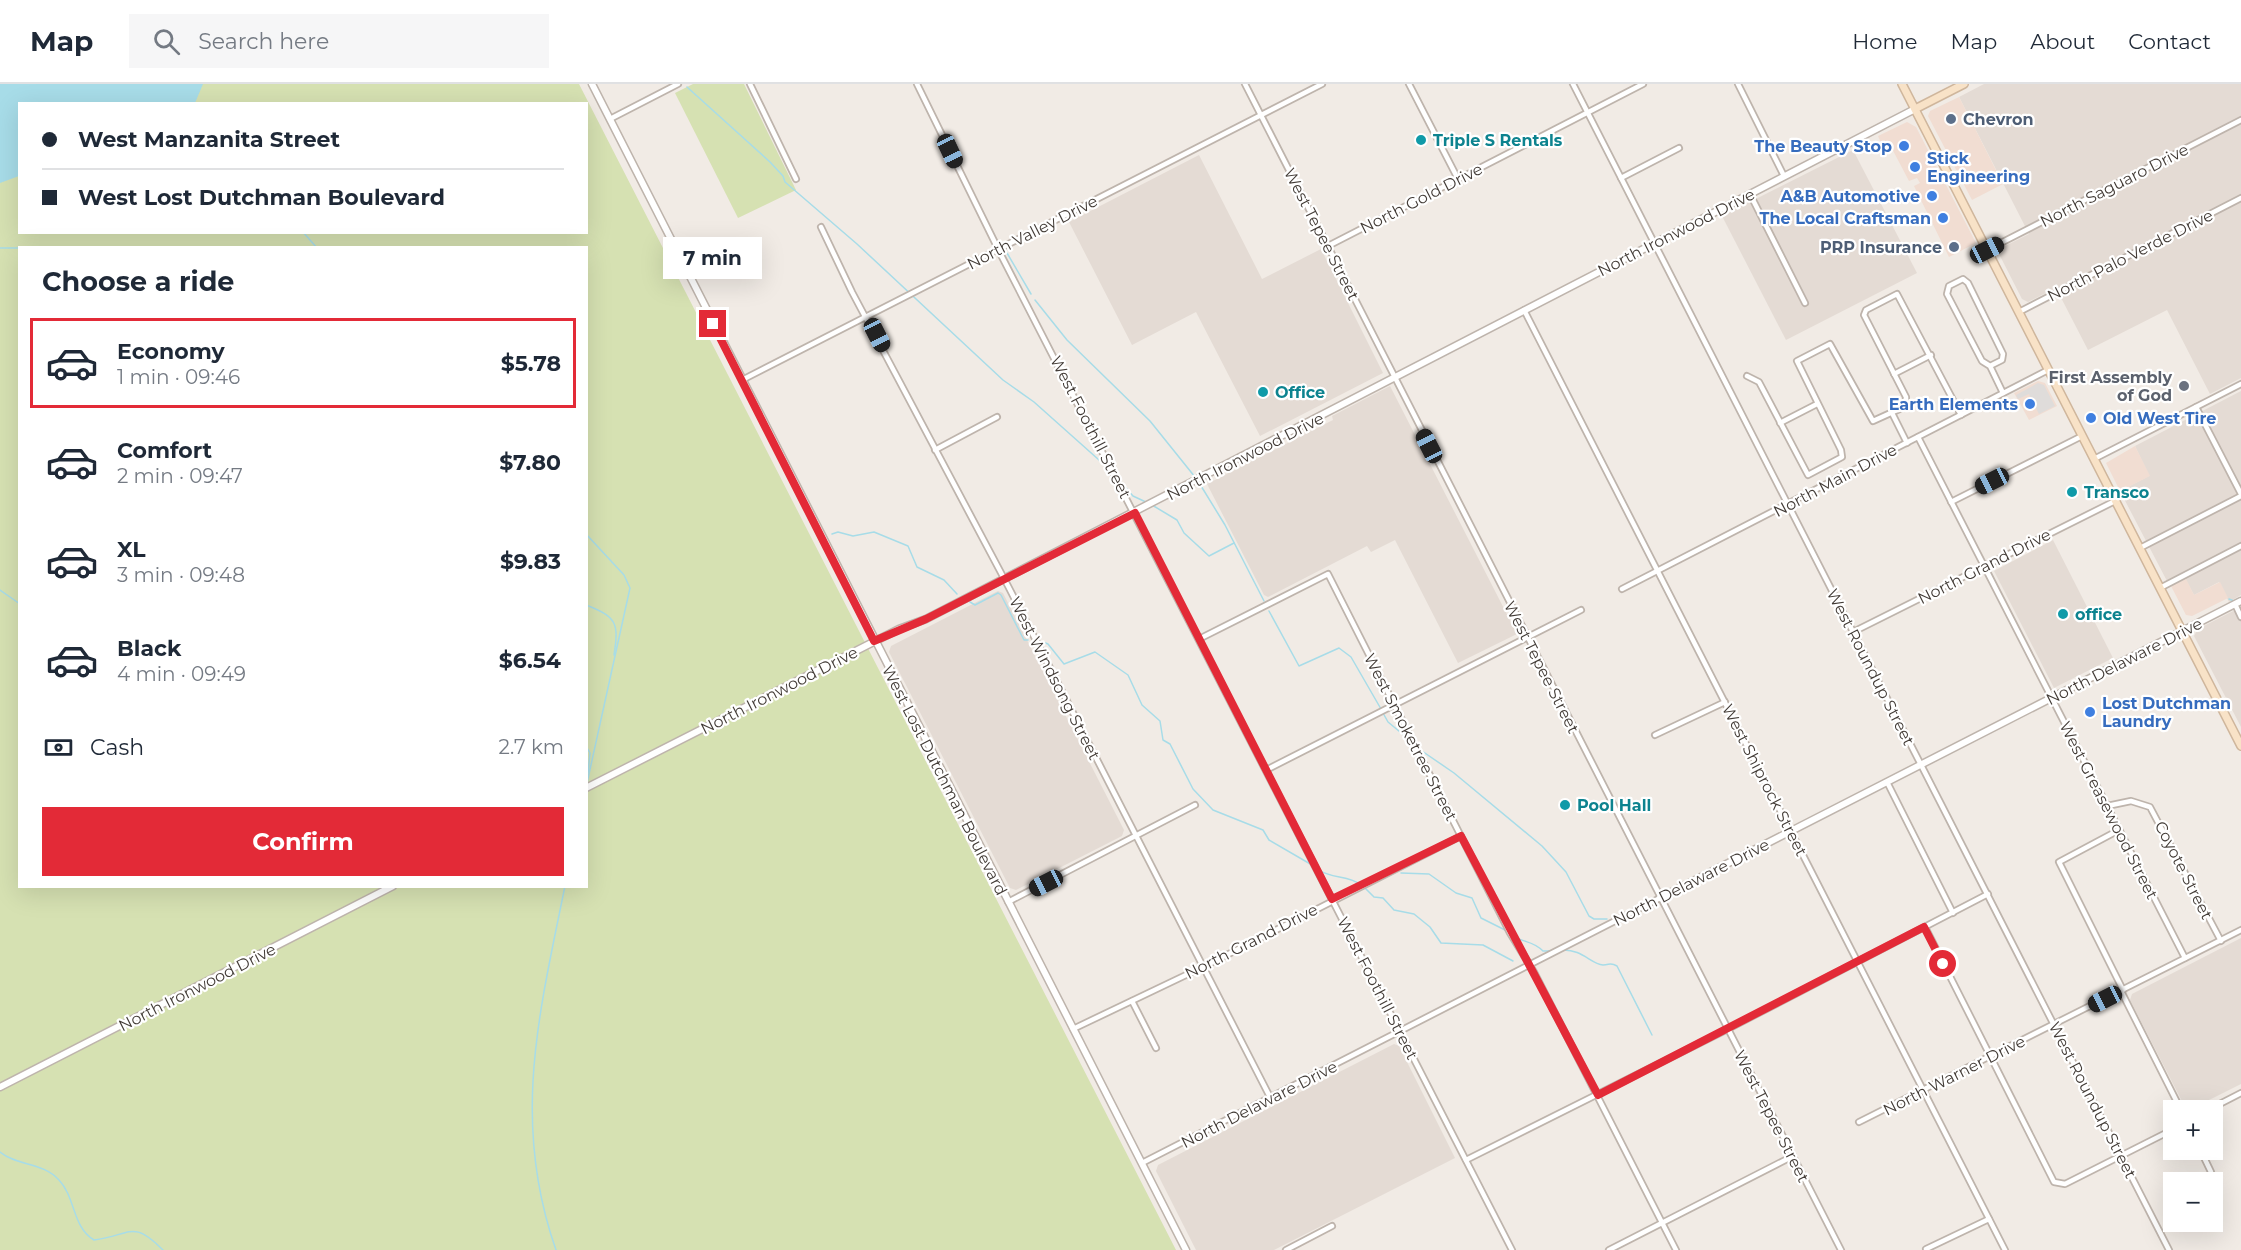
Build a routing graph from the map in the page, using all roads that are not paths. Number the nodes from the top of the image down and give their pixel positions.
1 (592, 84) edge
2 (678, 84) edge
3 (750, 84) edge
4 (917, 84) edge
5 (1245, 84) edge
6 (1322, 84) edge
7 (1409, 84) edge
8 (1574, 84) edge
9 (1643, 84) edge
10 (1738, 84) edge
11 (1902, 84) edge
12 (1964, 84) edge
13 (1915, 109) junction
14 (1588, 112) junction
15 (1261, 115) junction
16 (610, 119) junction
17 (2241, 120) edge
18 (1679, 148) dead end
19 (1784, 176) junction
20 (1621, 178) junction
21 (796, 179) dead end
22 (1458, 179) junction
23 (1750, 194) junction
24 (2241, 198) edge
25 (821, 227) dead end
26 (1654, 243) junction
27 (1328, 246) junction
28 (998, 249) junction
29 (1987, 250) junction
30 (1805, 303) dead end
31 (1524, 310) junction
32 (2019, 312) junction
33 (867, 316) junction
34 (1931, 355) junction
35 (1990, 366) junction
36 (2048, 370) junction
37 (1894, 374) junction
38 (1394, 376) junction
39 (1747, 376) dead end
40 (742, 380) junction
41 (2241, 384) edge
42 (2003, 393) junction
43 (1817, 405) junction
44 (2196, 407) junction
45 (1892, 413) junction
46 (1961, 415) junction
47 (997, 417) dead end
48 (1780, 423) junction
49 (2082, 436) junction
50 (1918, 437) junction
51 (1907, 443) junction
52 (935, 450) junction
53 (2094, 459) junction
54 (2241, 495) edge
55 (2115, 501) junction
56 (1951, 502) junction
57 (1788, 505) junction
58 (1135, 513) junction
59 (2241, 546) edge
60 (2140, 548) junction
61 (1984, 567) junction
62 (1658, 571) junction
63 (1004, 580) junction
64 (2160, 588) junction
65 (1622, 589) dead end
66 (2238, 602) edge
67 (1581, 610) dead end
68 (2241, 617) edge
69 (2182, 631) junction
70 (1853, 632) junction
71 (1199, 639) junction
72 (1528, 639) junction
73 (874, 641) junction
74 (2051, 698) junction
75 (1725, 702) junction
76 (1394, 704) junction
77 (1655, 735) dead end
78 (2241, 746) edge
79 (1921, 764) junction
80 (1266, 770) junction
81 (1887, 782) junction
82 (588, 787) edge
83 (1195, 805) dead end
84 (2107, 806) junction
85 (2119, 830) junction
86 (1791, 831) junction
87 (1461, 836) junction
88 (1137, 837) junction
89 (389, 888) edge
90 (1988, 894) junction
91 (1660, 898) junction
92 (1332, 899) junction
93 (1008, 902) junction
94 (1953, 913) junction
95 (1924, 927) junction
96 (2241, 930) edge
97 (2221, 941) junction
98 (2185, 958) junction
99 (1857, 961) junction
100 (1529, 965) junction
101 (1203, 967) junction
102 (2122, 990) junction
103 (1132, 1001) junction
104 (2055, 1025) junction
105 (1073, 1029) junction
106 (1728, 1029) junction
107 (1400, 1031) junction
108 (1156, 1048) dead end
109 (1990, 1058) junction
110 (0, 1087) edge
111 (1924, 1091) junction
112 (2241, 1093) edge
113 (1598, 1095) junction
114 (1270, 1099) junction
115 (2176, 1100) edge
116 (2223, 1102) edge
117 (1859, 1122) dead end
118 (2163, 1136) edge
119 (1793, 1156) junction
120 (2122, 1156) junction
121 (1466, 1160) junction
122 (2205, 1160) edge
123 (1142, 1163) junction
124 (2211, 1172) dead end
125 (1989, 1219) junction
126 (1663, 1223) junction
127 (1332, 1226) dead end
128 (1926, 1249) edge
129 (1186, 1250) edge
130 (1286, 1250) edge
131 (1512, 1250) edge
132 (1609, 1250) edge
133 (1676, 1250) edge
134 (1841, 1250) edge
135 (2005, 1250) edge
136 (2169, 1250) edge

1 - 16 street, West Lost Dutchman Boulevard
2 - 16 street
3 - 21 street
4 - 28 street, West Foothill Street
5 - 15 street, West Tepee Street
6 - 15 street, North Valley Drive
7 - 22 street
8 - 14 street, West Roundup Street
9 - 14 street, North Gold Drive
10 - 19 street
11 - 13 main road
12 - 13 main road, North Ironwood Drive
13 - 19 street, North Ironwood Drive
13 - 29 main road
14 - 20 street, West Roundup Street
14 - 22 street, North Gold Drive
15 - 27 street, West Tepee Street
15 - 28 street, North Valley Drive
16 - 40 street, West Lost Dutchman Boulevard
17 - 29 street, North Saguaro Drive
18 - 20 street
19 - 23 street, North Ironwood Drive
20 - 26 street, West Roundup Street
22 - 27 street, North Gold Drive
23 - 26 street, North Ironwood Drive
23 - 30 street
24 - 32 street, North Palo Verde Drive
25 - 33 street, West Windsong Street
26 - 31 street, North Ironwood Drive
26 - 57 street, West Roundup Street
27 - 38 street, West Tepee Street
28 - 33 street, North Valley Drive
28 - 58 street, West Foothill Street
29 - 32 main road
31 - 38 street, North Ironwood Drive
31 - 62 street, West Shiprock Street
32 - 36 main road
33 - 40 street, North Valley Drive
33 - 52 street, West Windsong Street
34 - 37 street
34 - 37 street
34 - 46 street
35 - 35 street
35 - 42 street
36 - 42 street, North Main Drive
36 - 49 main road
37 - 45 street
38 - 58 street, North Ironwood Drive
38 - 72 street, West Tepee Street
39 - 48 street
40 - 73 street, West Lost Dutchman Boulevard
41 - 44 street
42 - 46 street, North Main Drive
43 - 45 street
43 - 48 street
43 - 48 street
44 - 53 street
44 - 54 street
45 - 51 street
46 - 50 street, North Main Drive
47 - 52 street
49 - 53 main road
49 - 56 street
50 - 51 street, North Main Drive
50 - 56 street, West Greasewood Street
51 - 57 street, North Main Drive
52 - 63 street, West Windsong Street
53 - 55 main road
54 - 60 street
55 - 60 main road
55 - 61 street, North Grand Drive
56 - 61 street, West Greasewood Street
57 - 62 street, North Main Drive
57 - 70 street, West Roundup Street
58 - 63 street, North Ironwood Drive
58 - 71 street, West Foothill Street
59 - 64 street
60 - 64 main road
61 - 70 street, North Grand Drive
61 - 74 street, West Greasewood Street
62 - 65 street, North Main Drive
62 - 75 street, West Shiprock Street
63 - 73 street, North Ironwood Drive
63 - 88 street, West Windsong Street
64 - 69 main road
66 - 68 street
66 - 69 street, North Delaware Drive
67 - 72 street
69 - 74 street, North Delaware Drive
69 - 78 main road
70 - 79 street, West Roundup Street
71 - 76 street, West Smoketree Street
71 - 80 street, West Foothill Street
72 - 76 street
72 - 91 street, West Tepee Street
73 - 82 street, North Ironwood Drive
73 - 93 street, West Lost Dutchman Boulevard
74 - 79 street, North Delaware Drive
74 - 84 street, West Greasewood Street
75 - 77 street
75 - 86 street, West Shiprock Street
76 - 80 street
76 - 87 street, West Smoketree Street
79 - 81 street, North Delaware Drive
79 - 90 street, West Roundup Street
80 - 92 street, West Foothill Street
81 - 86 street, North Delaware Drive
81 - 94 street
83 - 88 street
84 - 85 street, West Greasewood Street
84 - 97 street, Coyote Street
85 - 98 street, West Greasewood Street
85 - 102 street
86 - 91 street, North Delaware Drive
86 - 99 street, West Shiprock Street
87 - 92 street, North Grand Drive
87 - 100 street, West Smoketree Street
88 - 93 street
88 - 101 street, West Windsong Street
89 - 110 street, North Ironwood Drive
90 - 94 street
90 - 104 street, West Roundup Street
91 - 100 street, North Delaware Drive
91 - 106 street, West Tepee Street
92 - 101 street, North Grand Drive
92 - 107 street, West Foothill Street
93 - 105 street, West Lost Dutchman Boulevard
94 - 95 street
95 - 99 street
95 - 109 street
96 - 97 street, North Warner Drive
97 - 98 street, North Warner Drive
98 - 102 street, North Warner Drive
99 - 106 street
99 - 111 street, West Shiprock Street
100 - 107 street, North Delaware Drive
100 - 113 street, West Smoketree Street
101 - 103 street, North Grand Drive
101 - 114 street, West Windsong Street
102 - 104 street, North Warner Drive
102 - 115 street
103 - 105 street, North Grand Drive
103 - 108 street
104 - 109 street, North Warner Drive
104 - 120 street, West Roundup Street
105 - 123 street, West Lost Dutchman Boulevard
106 - 113 street
106 - 119 street, West Tepee Street
107 - 114 street, North Delaware Drive
107 - 121 street, West Foothill Street
109 - 111 street, North Warner Drive
109 - 120 street
111 - 117 street, North Warner Drive
111 - 125 street, West Shiprock Street
112 - 116 street
113 - 121 street
113 - 126 street, West Smoketree Street
114 - 123 street, North Delaware Drive
118 - 120 street
119 - 126 street
119 - 134 street, West Tepee Street
120 - 136 street, West Roundup Street
121 - 131 street, West Foothill Street
122 - 124 street
123 - 129 street, West Lost Dutchman Boulevard
125 - 128 street
125 - 135 street, West Shiprock Street
126 - 132 street
126 - 133 street, West Smoketree Street
127 - 130 street

